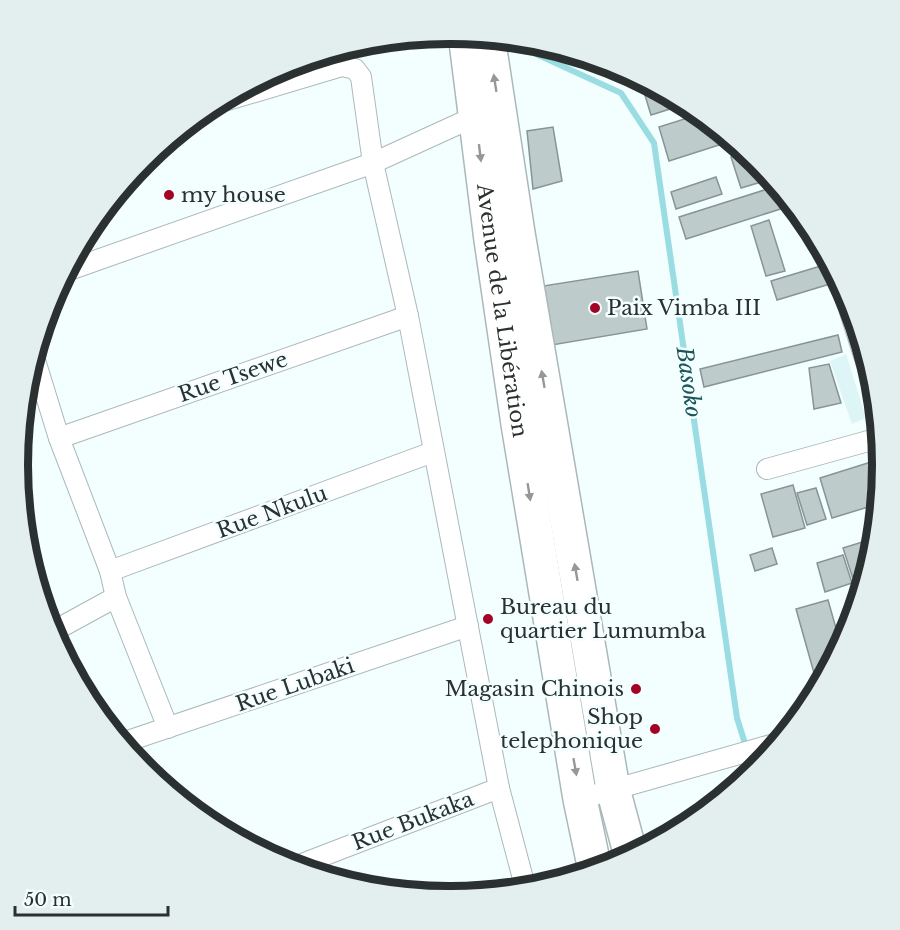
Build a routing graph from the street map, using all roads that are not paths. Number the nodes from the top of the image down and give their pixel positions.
1 (478, 44) edge
2 (254, 92) edge
3 (476, 116) junction
4 (373, 164) junction
5 (78, 267) edge
6 (408, 316) junction
7 (39, 375) edge
8 (59, 438) junction
9 (871, 440) edge
10 (434, 452) junction
11 (767, 469) dead end
12 (110, 571) junction
13 (116, 597) junction
14 (468, 626) junction
15 (61, 627) edge
16 (168, 728) junction
17 (131, 740) edge
18 (763, 747) edge
19 (499, 788) junction
20 (613, 789) junction
21 (580, 799) junction
22 (628, 846) edge
23 (308, 861) edge
24 (593, 861) edge
25 (523, 880) edge

1 - 3 highway, Avenue de la Libération
20 -> 1 highway, Avenue de la Libération
2 - 4 street
3 - 4 street
3 -> 21 highway, Avenue de la Libération
4 - 5 street
4 - 6 street
6 - 8 street, Rue Tsewe
6 - 10 street
7 - 8 street
8 - 12 street
9 - 11 street
10 - 12 street, Rue Nkulu
10 - 14 street
12 - 13 street
13 - 15 street
13 - 16 street
14 - 16 street, Rue Lubaki
14 - 19 street
16 - 17 street, Rue Lubaki
18 - 20 street
19 - 23 street, Rue Bukaka
19 - 25 street
20 - 21 street
20 - 22 highway, Avenue de la Libération
21 - 24 highway, Avenue de la Libération

